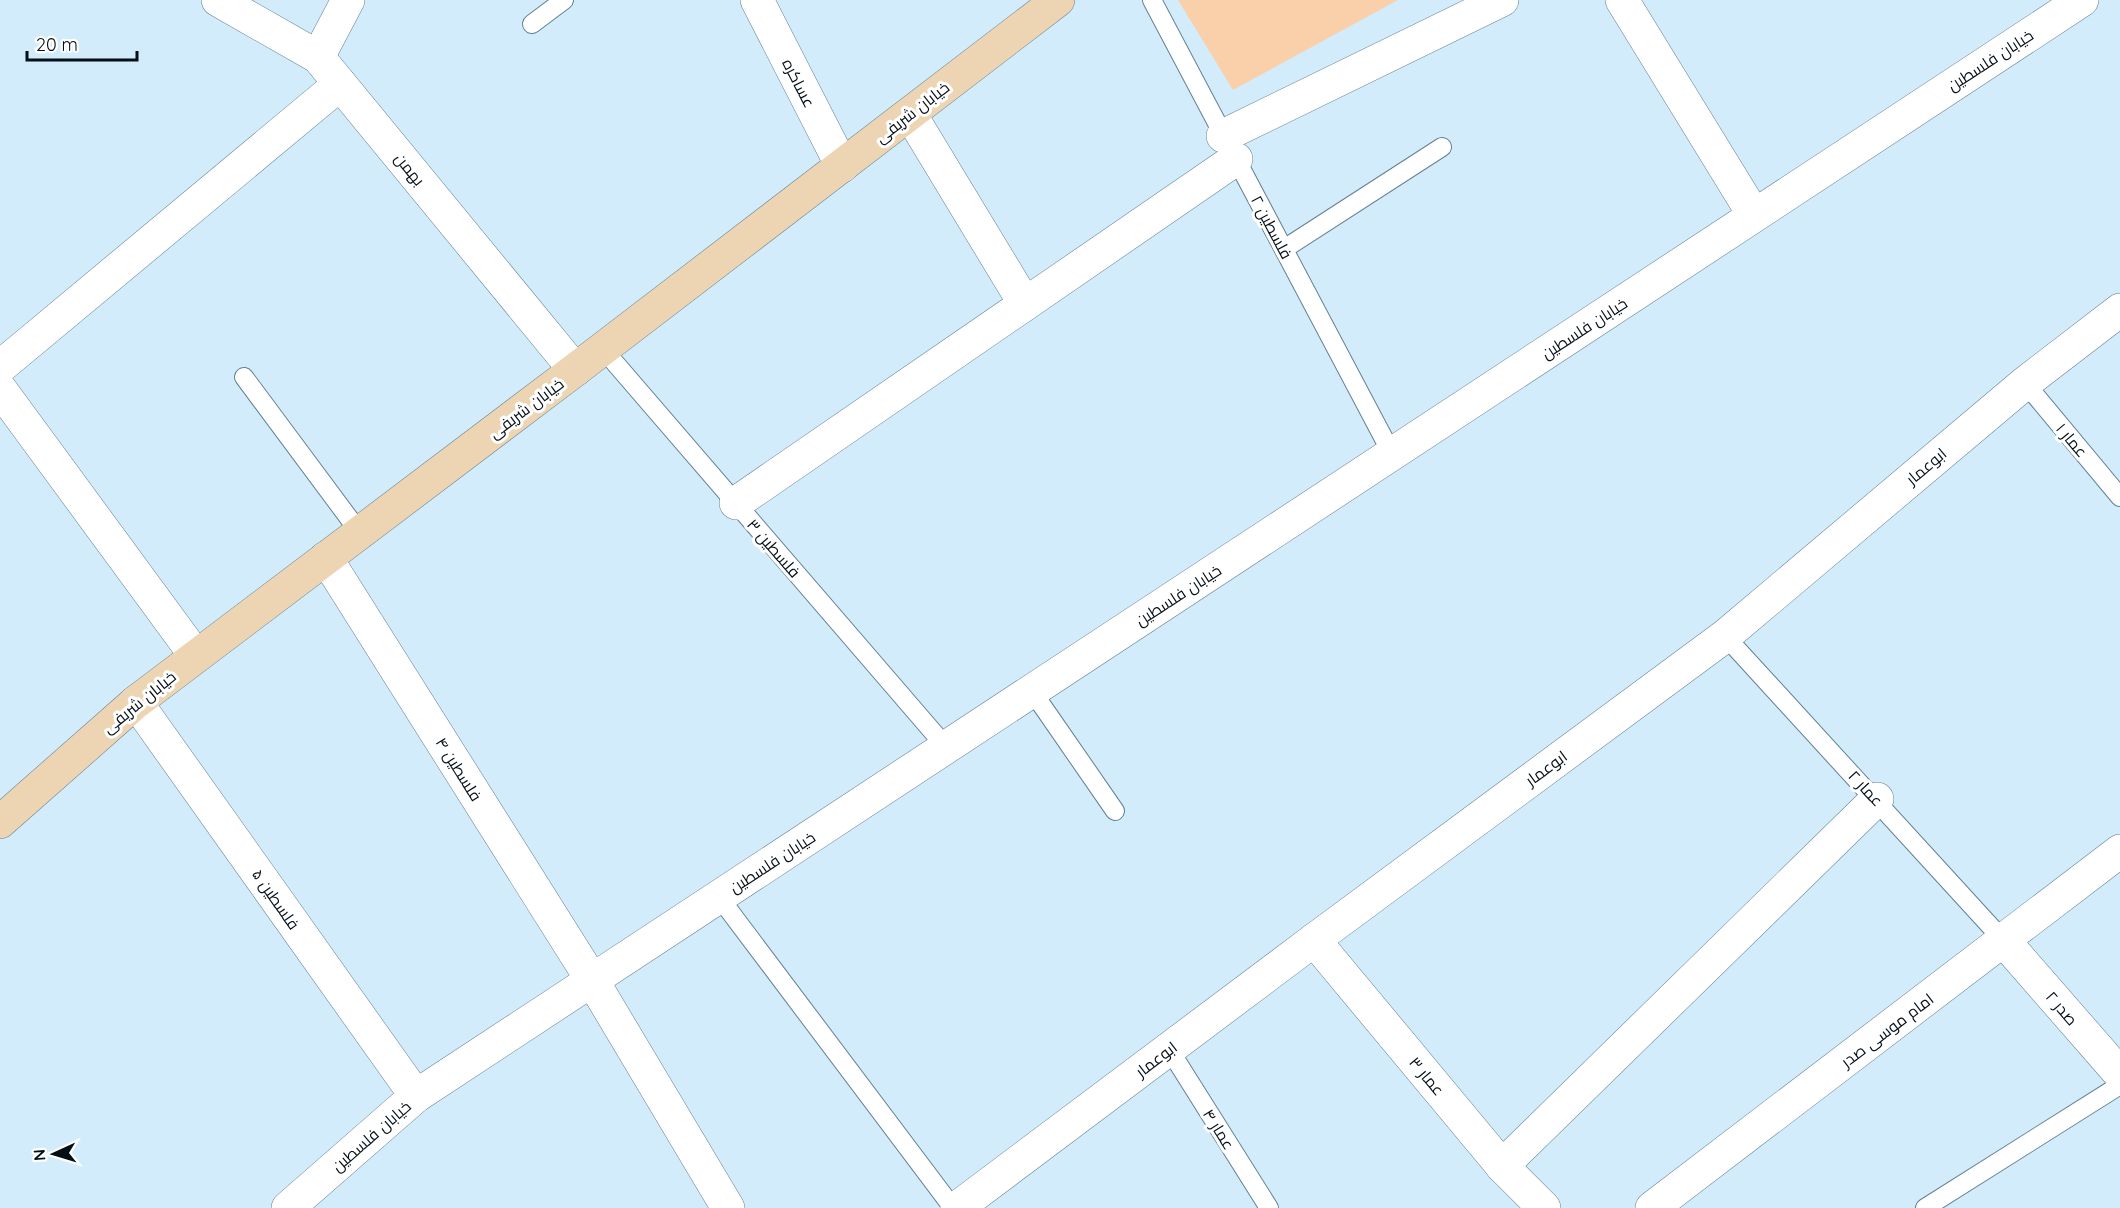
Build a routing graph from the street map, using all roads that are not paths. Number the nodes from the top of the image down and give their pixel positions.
1 (218, 0) edge
2 (348, 0) edge
3 (564, 0) edge
4 (757, 0) edge
5 (1058, 0) edge
6 (1152, 0) edge
7 (1502, 0) edge
8 (1622, 0) edge
9 (2082, 0) edge
10 (532, 24) dead end
11 (318, 57) junction
12 (340, 84) junction
13 (910, 114) junction
14 (1230, 147) junction
15 (1442, 147) dead end
16 (842, 166) junction
17 (1754, 215) junction
18 (1284, 249) junction
19 (1025, 304) junction
20 (2120, 310) edge
21 (603, 349) junction
22 (0, 367) edge
23 (575, 370) junction
24 (244, 377) dead end
25 (2025, 383) junction
26 (0, 389) edge
27 (1392, 454) junction
28 (2120, 497) edge
29 (735, 503) junction
30 (360, 533) junction
31 (326, 558) junction
32 (1725, 636) junction
33 (196, 656) junction
34 (1032, 691) junction
35 (136, 702) junction
36 (946, 747) junction
37 (1877, 799) junction
38 (1115, 811) dead end
39 (0, 822) edge
40 (2120, 851) edge
41 (719, 897) junction
42 (1314, 939) junction
43 (2004, 941) junction
44 (592, 980) junction
45 (1168, 1049) junction
46 (2120, 1074) edge
47 (2120, 1085) edge
48 (416, 1096) junction
49 (1502, 1166) junction
50 (288, 1208) edge
51 (728, 1208) edge
52 (955, 1208) edge
53 (1269, 1208) edge
54 (1544, 1208) edge
55 (1652, 1208) edge
56 (1925, 1208) edge

1 - 11 street, بهمن
2 - 11 street
3 - 10 lane
4 - 16 street, عساکره
5 - 13 street, خیابان شریفی
6 - 14 lane, فلسطین ۲
7 - 14 street
8 - 17 street
9 - 17 street, خیابان فلسطین
11 - 12 street, بهمن
12 - 22 street
12 - 23 street, بهمن
13 - 16 street, خیابان شریفی
13 - 19 street
14 - 18 lane, فلسطین ۲
14 - 19 street
15 - 18 lane
16 - 21 street, خیابان شریفی
17 - 27 street, خیابان فلسطین
18 - 27 lane, فلسطین ۲
19 - 29 street
20 - 25 street, ابوعمار
21 - 23 street, خیابان شریفی
21 - 29 lane, فلسطین ۳
23 - 30 street, خیابان شریفی
24 - 30 lane
25 - 28 lane, عمار ۱
25 - 32 street, ابوعمار
26 - 33 street
27 - 34 street, خیابان فلسطین
29 - 36 lane, فلسطین ۳
30 - 31 street, خیابان شریفی
31 - 33 street, خیابان شریفی
31 - 44 street, فلسطین ۴
32 - 37 lane, عمار ۲
32 - 42 street, ابوعمار
33 - 35 street, خیابان شریفی
34 - 36 street, خیابان فلسطین
34 - 38 lane
35 - 39 street, خیابان شریفی
35 - 48 street, فلسطین ۵
36 - 41 street, خیابان فلسطین
37 - 43 lane, عمار ۲
37 - 49 street
40 - 43 street, امام موسی صدر
41 - 44 street, خیابان فلسطین
41 - 52 lane
42 - 45 street, ابوعمار
42 - 49 street, عمار ۳
43 - 46 street, صدر ۲
43 - 55 street, امام موسی صدر
44 - 48 street, خیابان فلسطین
44 - 51 street, فلسطین ۴
45 - 52 street, ابوعمار
45 - 53 lane, عمار ۴
47 - 56 lane
48 - 50 street, خیابان فلسطین
49 - 54 street, عمار ۳

